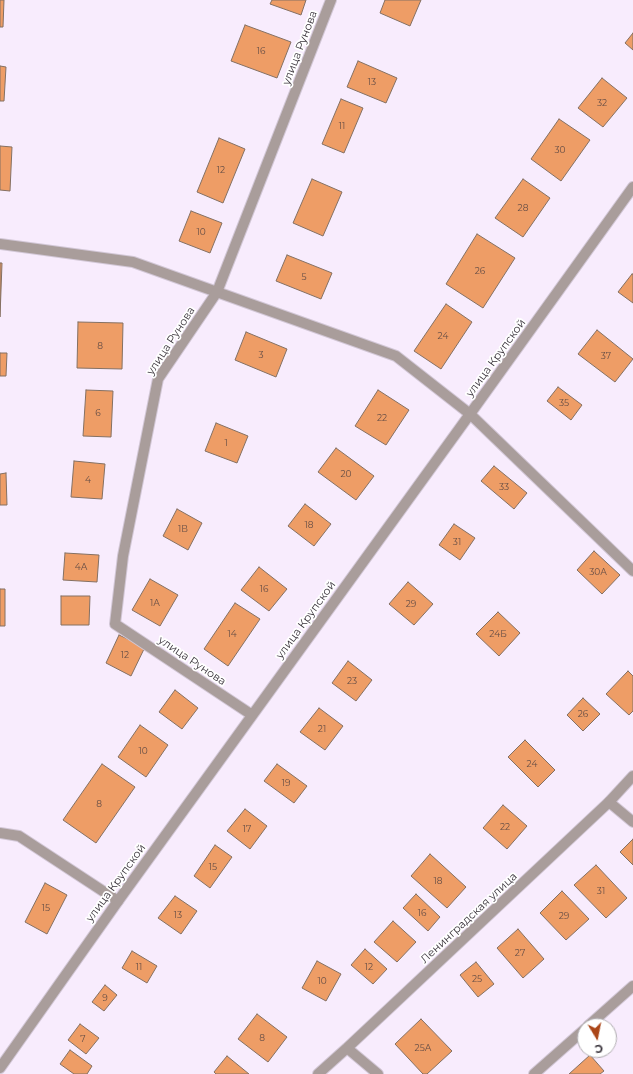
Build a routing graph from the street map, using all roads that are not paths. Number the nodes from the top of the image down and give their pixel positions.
1 (331, 0) edge
2 (633, 187) edge
3 (0, 244) edge
4 (217, 292) junction
5 (470, 414) junction
6 (633, 571) edge
7 (252, 715) junction
8 (633, 776) edge
9 (609, 802) junction
10 (633, 822) edge
11 (0, 833) edge
12 (118, 901) junction
13 (633, 986) edge
14 (597, 1018) edge
15 (577, 1036) edge
16 (347, 1048) junction
17 (0, 1068) edge
18 (318, 1074) edge
19 (378, 1074) edge
20 (534, 1074) edge

1 - 4 street, улица Рунова
2 - 5 street, улица Крупской
3 - 4 street
4 - 5 street
4 - 7 street, улица Рунова
5 - 6 street
5 - 7 street, улица Крупской
7 - 12 street, улица Крупской
8 - 9 street, Ленинградская улица
9 - 10 street
9 - 16 street, Ленинградская улица
11 - 12 street
12 - 17 street, улица Крупской
13 - 14 street
15 - 20 street
16 - 18 street, Ленинградская улица
16 - 19 street

